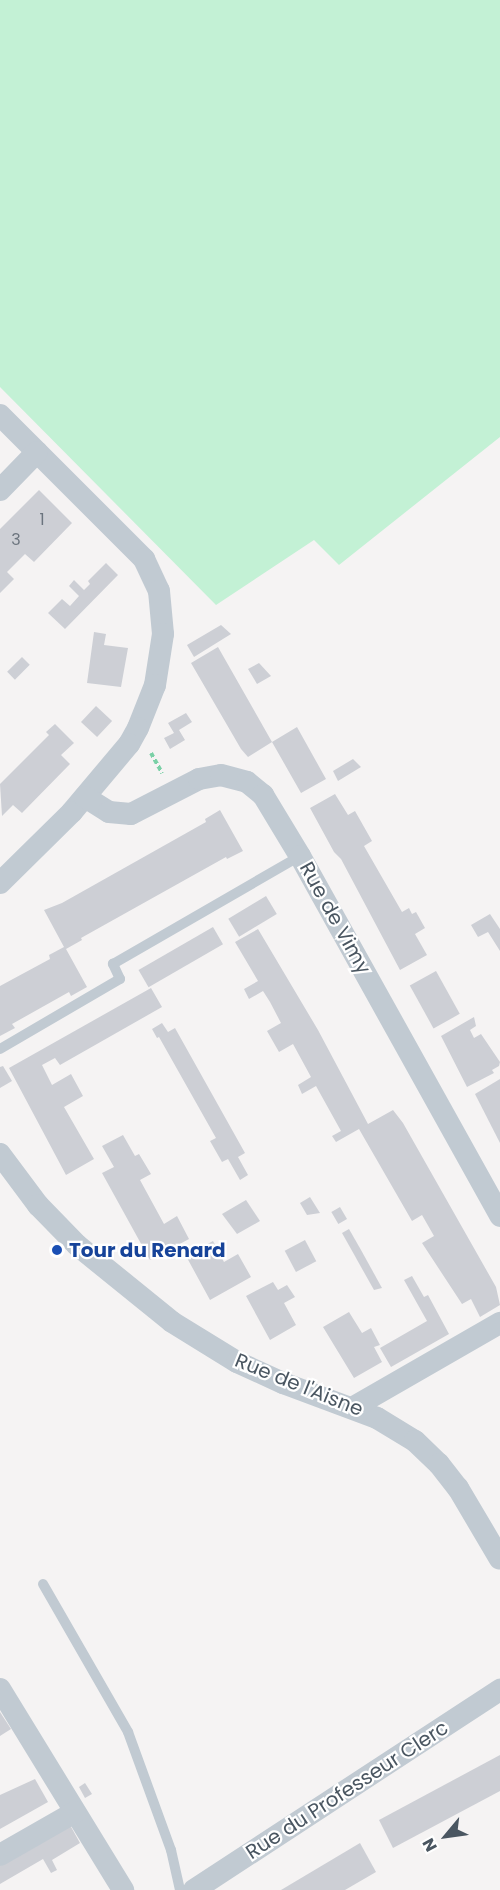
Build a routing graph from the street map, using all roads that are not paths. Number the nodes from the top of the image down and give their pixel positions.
1 (0, 415) edge
2 (37, 452) junction
3 (0, 490) edge
4 (85, 797) junction
5 (300, 855) junction
6 (0, 883) edge
7 (0, 1049) edge
8 (0, 1154) edge
9 (500, 1216) edge
10 (500, 1323) edge
11 (352, 1408) junction
12 (500, 1559) edge
13 (43, 1584) dead end
14 (0, 1689) edge
15 (500, 1690) edge
16 (75, 1812) junction
17 (0, 1855) edge
18 (123, 1890) edge
19 (180, 1890) edge
20 (194, 1890) edge

1 - 2 street
2 - 3 street
2 - 4 street
4 - 5 street, Rue de Vimy
4 - 6 street
5 - 7 lane
5 - 9 street, Rue de Vimy
8 - 11 street, Rue de l'Aisne
10 - 11 street
11 - 12 street, Rue de l'Aisne
13 - 19 lane
14 - 16 street
15 - 20 street, Rue du Professeur Clerc
16 - 17 street
16 - 18 street

